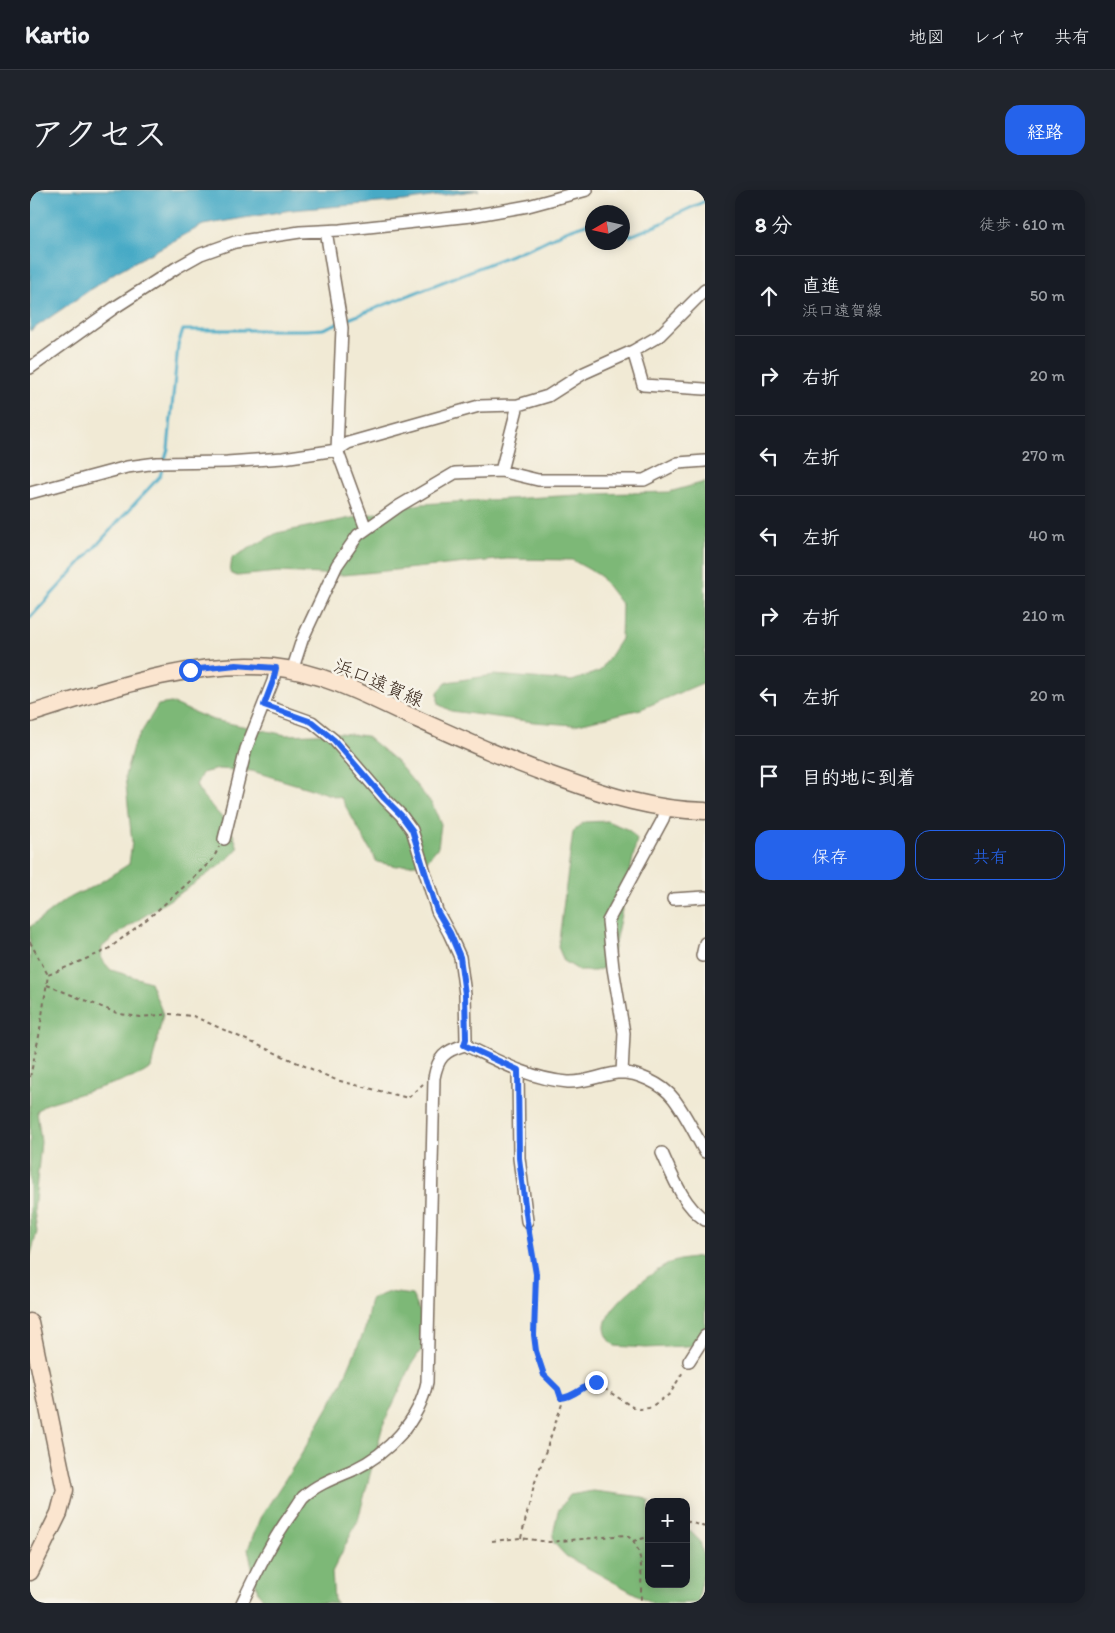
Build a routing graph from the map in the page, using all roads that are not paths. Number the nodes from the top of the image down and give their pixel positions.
1 (587, 190) edge
2 (326, 231) junction
3 (705, 290) edge
4 (633, 351) junction
5 (30, 368) edge
6 (705, 389) edge
7 (518, 405) junction
8 (337, 450) junction
9 (705, 460) edge
10 (501, 471) junction
11 (30, 494) edge
12 (366, 529) junction
13 (284, 670) junction
14 (264, 705) junction
15 (30, 714) edge
16 (667, 808) junction
17 (705, 811) edge
18 (224, 839) road end
19 (705, 897) edge
20 (674, 899) dead end
21 (705, 943) edge
22 (702, 956) dead end
23 (464, 1045) junction
24 (518, 1070) junction
25 (622, 1073) junction
26 (705, 1152) edge
27 (662, 1153) dead end
28 (705, 1220) edge
29 (527, 1221) road end
30 (30, 1322) edge
31 (705, 1336) edge
32 (688, 1361) road end
33 (30, 1572) edge
34 (242, 1603) edge

1 - 2 street
2 - 5 street
2 - 8 street
3 - 4 street
4 - 6 street
4 - 7 street
7 - 8 street
7 - 10 street
8 - 11 street
8 - 12 street
9 - 10 street
10 - 12 street
12 - 13 street
13 - 14 street
13 - 15 main road, 浜口遠賀線
13 - 16 main road, 浜口遠賀線
14 - 18 street
14 - 23 street
16 - 17 main road, 浜口遠賀線
16 - 25 street
19 - 20 street
21 - 22 street
23 - 24 street
23 - 34 street
24 - 25 street
24 - 29 street
25 - 26 street
27 - 28 street
30 - 33 main road
31 - 32 street

